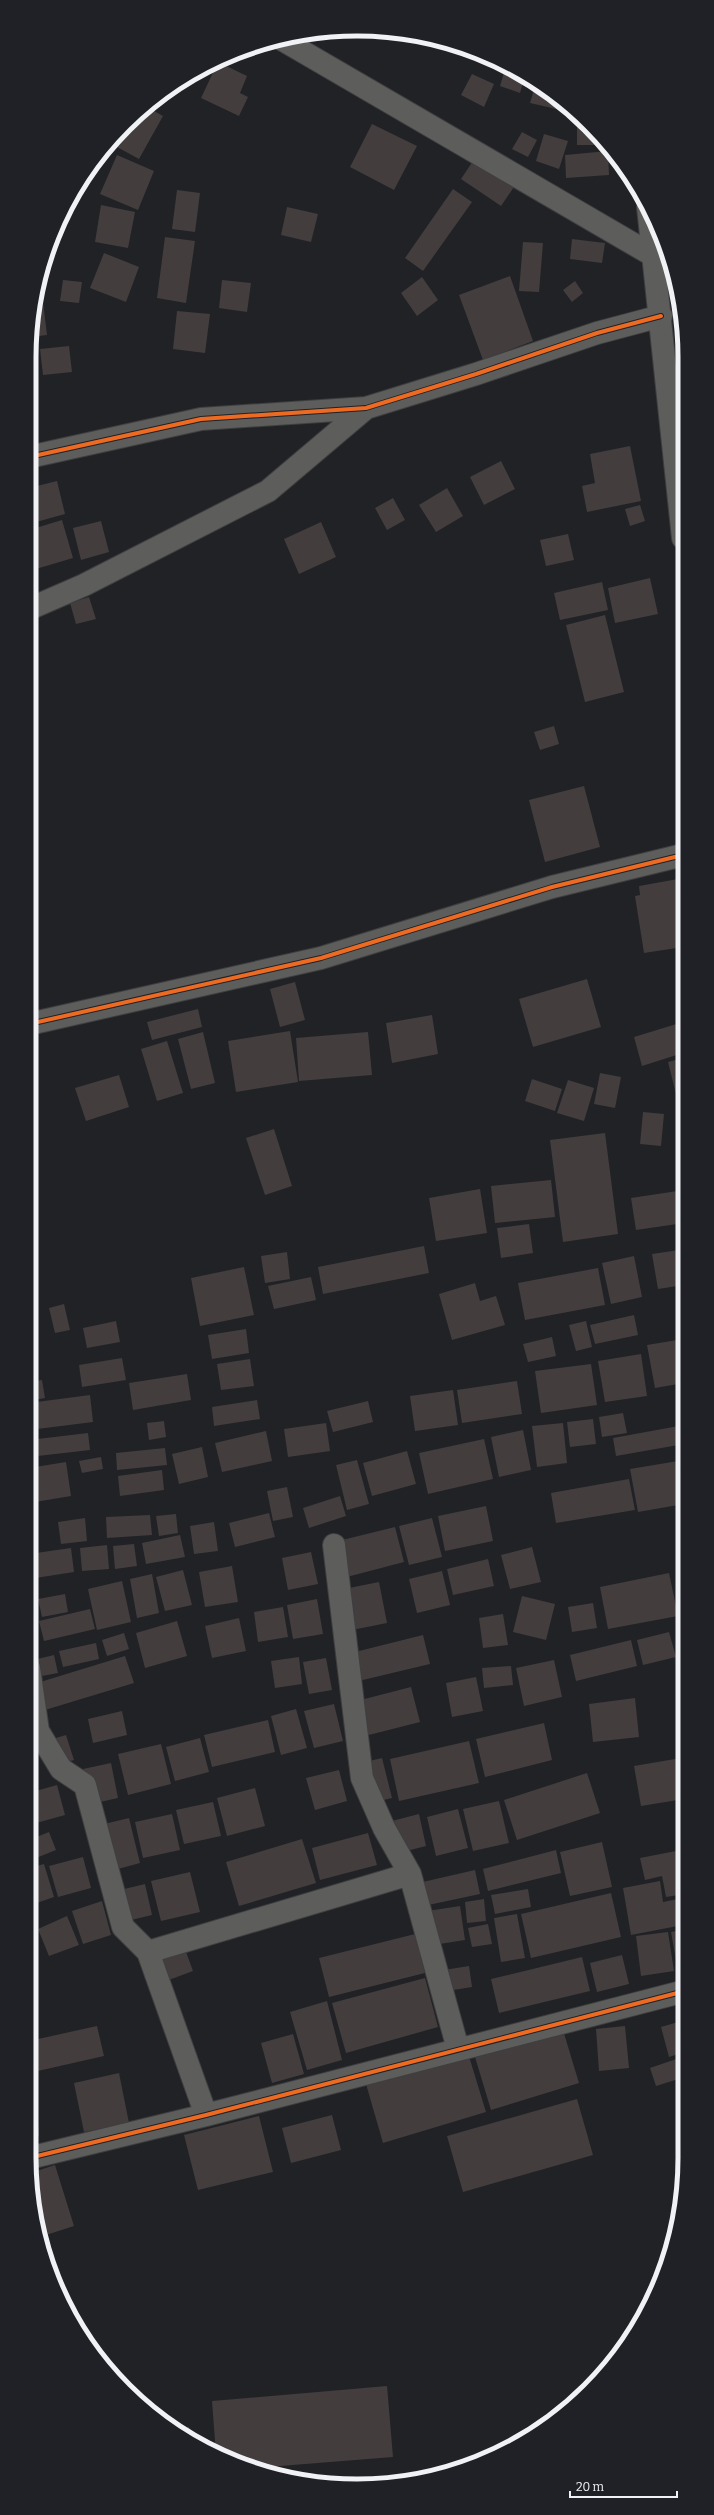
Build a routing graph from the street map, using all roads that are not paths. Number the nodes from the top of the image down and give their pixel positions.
1 (289, 43) edge
2 (650, 226) edge
3 (654, 256) junction
4 (666, 289) edge
5 (661, 316) junction
6 (366, 408) junction
7 (36, 455) edge
8 (678, 493) edge
9 (36, 606) edge
10 (678, 856) edge
11 (36, 1022) edge
12 (334, 1546) dead end
13 (36, 1717) edge
14 (410, 1874) junction
15 (148, 1952) junction
16 (678, 1993) edge
17 (458, 2049) junction
18 (206, 2115) junction
19 (36, 2156) edge

1 - 3 street
2 - 3 street
3 - 4 street
4 - 5 street
5 - 6 street
5 - 8 street
6 - 7 street
6 - 9 street
10 - 11 street
12 - 14 street
13 - 15 street
14 - 15 street
14 - 17 street
15 - 18 street
16 - 17 street
17 - 18 street
18 - 19 street

